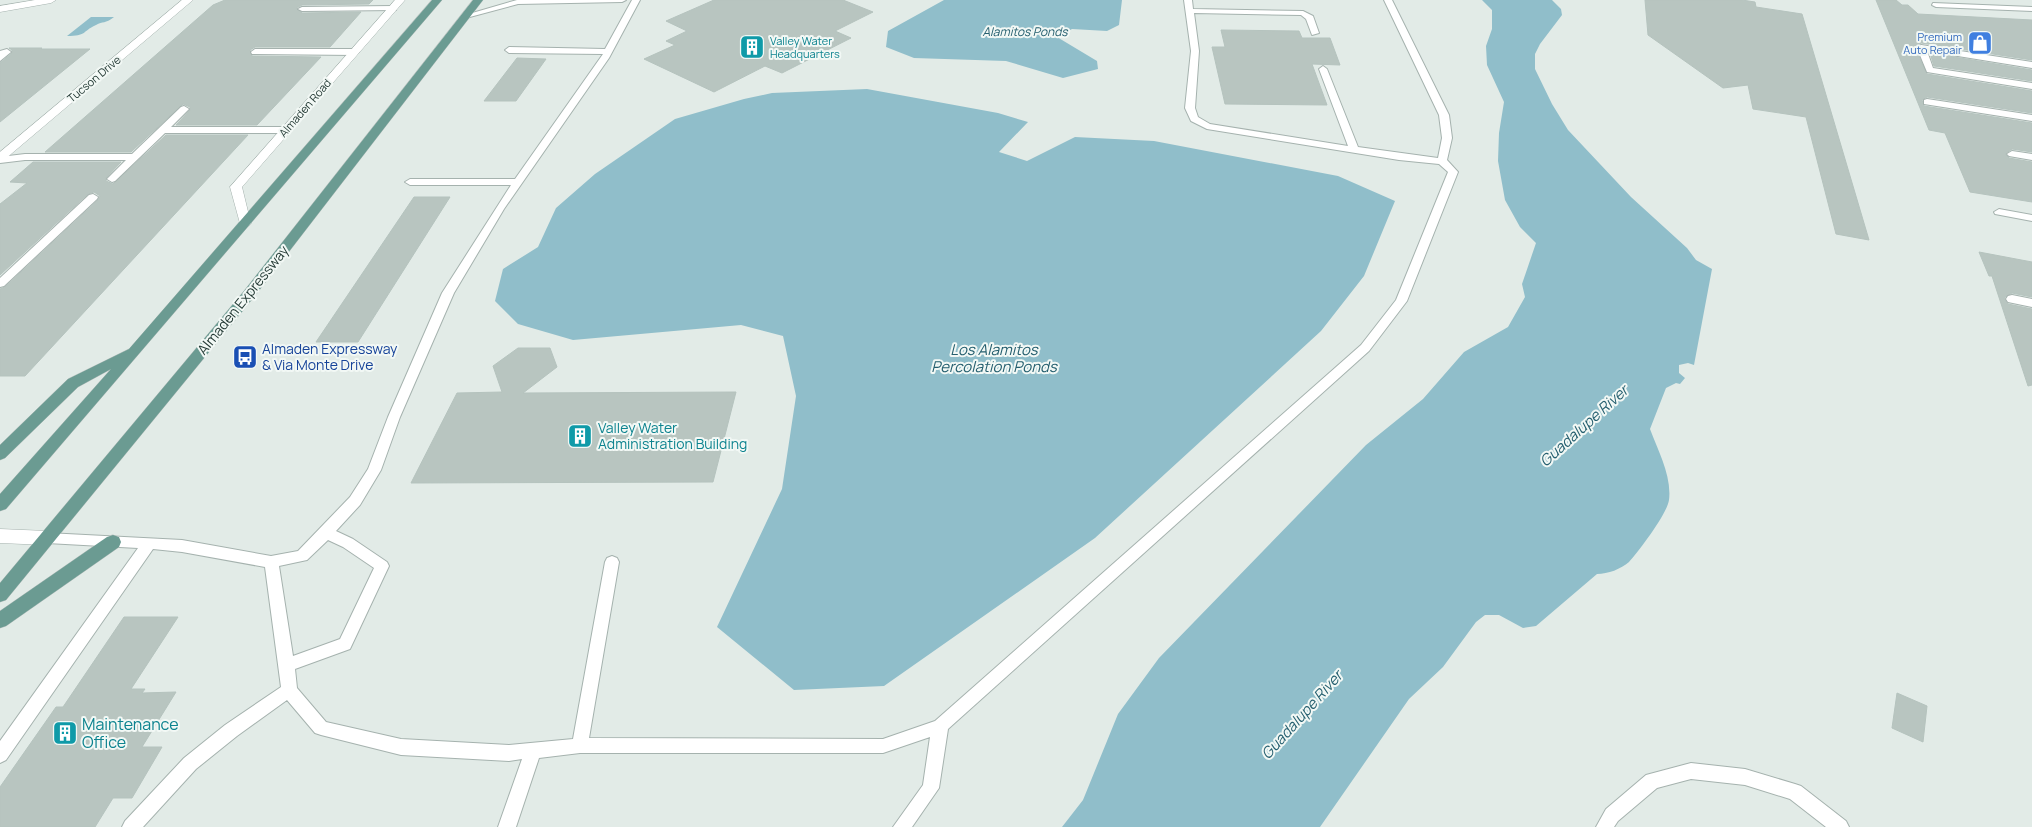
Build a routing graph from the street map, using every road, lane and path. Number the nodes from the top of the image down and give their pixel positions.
1 (51, 0) edge
2 (188, 0) edge
3 (437, 0) edge
4 (478, 0) edge
5 (622, 0) edge
6 (636, 0) edge
7 (1388, 0) edge
8 (590, 1) edge
9 (397, 4) edge
10 (1189, 5) edge
11 (1936, 5) dead end
12 (0, 9) edge
13 (302, 9) dead end
14 (2032, 9) edge
15 (466, 16) junction
16 (1315, 34) dead end
17 (509, 50) dead end
18 (255, 52) dead end
19 (355, 52) junction
20 (608, 52) junction
21 (0, 54) edge
22 (0, 58) edge
23 (2032, 65) edge
24 (1323, 69) dead end
25 (2032, 86) edge
26 (1927, 102) dead end
27 (184, 109) dead end
28 (2032, 118) edge
29 (162, 130) junction
30 (286, 130) junction
31 (1354, 150) junction
32 (2012, 154) dead end
33 (2032, 157) edge
34 (134, 158) junction
35 (0, 159) edge
36 (1442, 161) junction
37 (112, 179) dead end
38 (410, 182) dead end
39 (518, 182) junction
40 (93, 197) dead end
41 (2000, 212) dead end
42 (2032, 218) edge
43 (245, 224) junction
44 (0, 284) edge
45 (2012, 299) dead end
46 (2032, 303) edge
47 (137, 350) junction
48 (0, 454) edge
49 (0, 505) edge
50 (327, 533) junction
51 (0, 536) edge
52 (47, 538) junction
53 (113, 542) junction
54 (149, 543) junction
55 (271, 562) junction
56 (612, 562) dead end
57 (0, 595) edge
58 (0, 622) edge
59 (287, 665) junction
60 (289, 690) junction
61 (940, 726) junction
62 (580, 746) junction
63 (533, 750) junction
64 (0, 755) edge
65 (131, 827) edge
66 (506, 827) edge
67 (902, 827) edge
68 (1605, 827) edge
69 (1840, 827) edge

1 - 12 street
2 - 35 street, Tucson Drive
3 - 43 main road
4 - 15 main road, Almaden Expressway
5 - 8 lane
6 - 20 lane
7 - 36 lane
8 - 15 lane
9 - 13 lane
9 - 19 street, Almaden Road
10 - 16 lane
10 - 31 lane
11 - 14 lane
15 - 52 main road, Almaden Expressway
17 - 20 lane
18 - 19 lane
19 - 30 street, Almaden Road
20 - 39 lane
21 - 22 lane
23 - 25 lane
24 - 31 lane
26 - 28 lane
27 - 29 lane
29 - 30 lane
29 - 34 lane
30 - 43 street, Almaden Road
31 - 36 lane
32 - 33 lane
34 - 35 lane
34 - 37 lane
36 - 61 lane
38 - 39 lane
39 - 50 lane
40 - 44 lane
41 - 42 lane
43 - 47 main road
45 - 46 lane
47 - 48 main road
47 - 49 main road
50 - 55 lane
50 - 59 lane
51 - 52 street
52 - 53 lane
52 - 57 main road, Almaden Expressway
53 - 54 lane
53 - 58 main road
54 - 55 lane
54 - 64 lane
55 - 59 lane
56 - 62 lane
59 - 60 lane
60 - 63 lane
60 - 65 lane
61 - 62 lane
61 - 67 lane
62 - 63 lane
63 - 66 lane
68 - 69 lane

